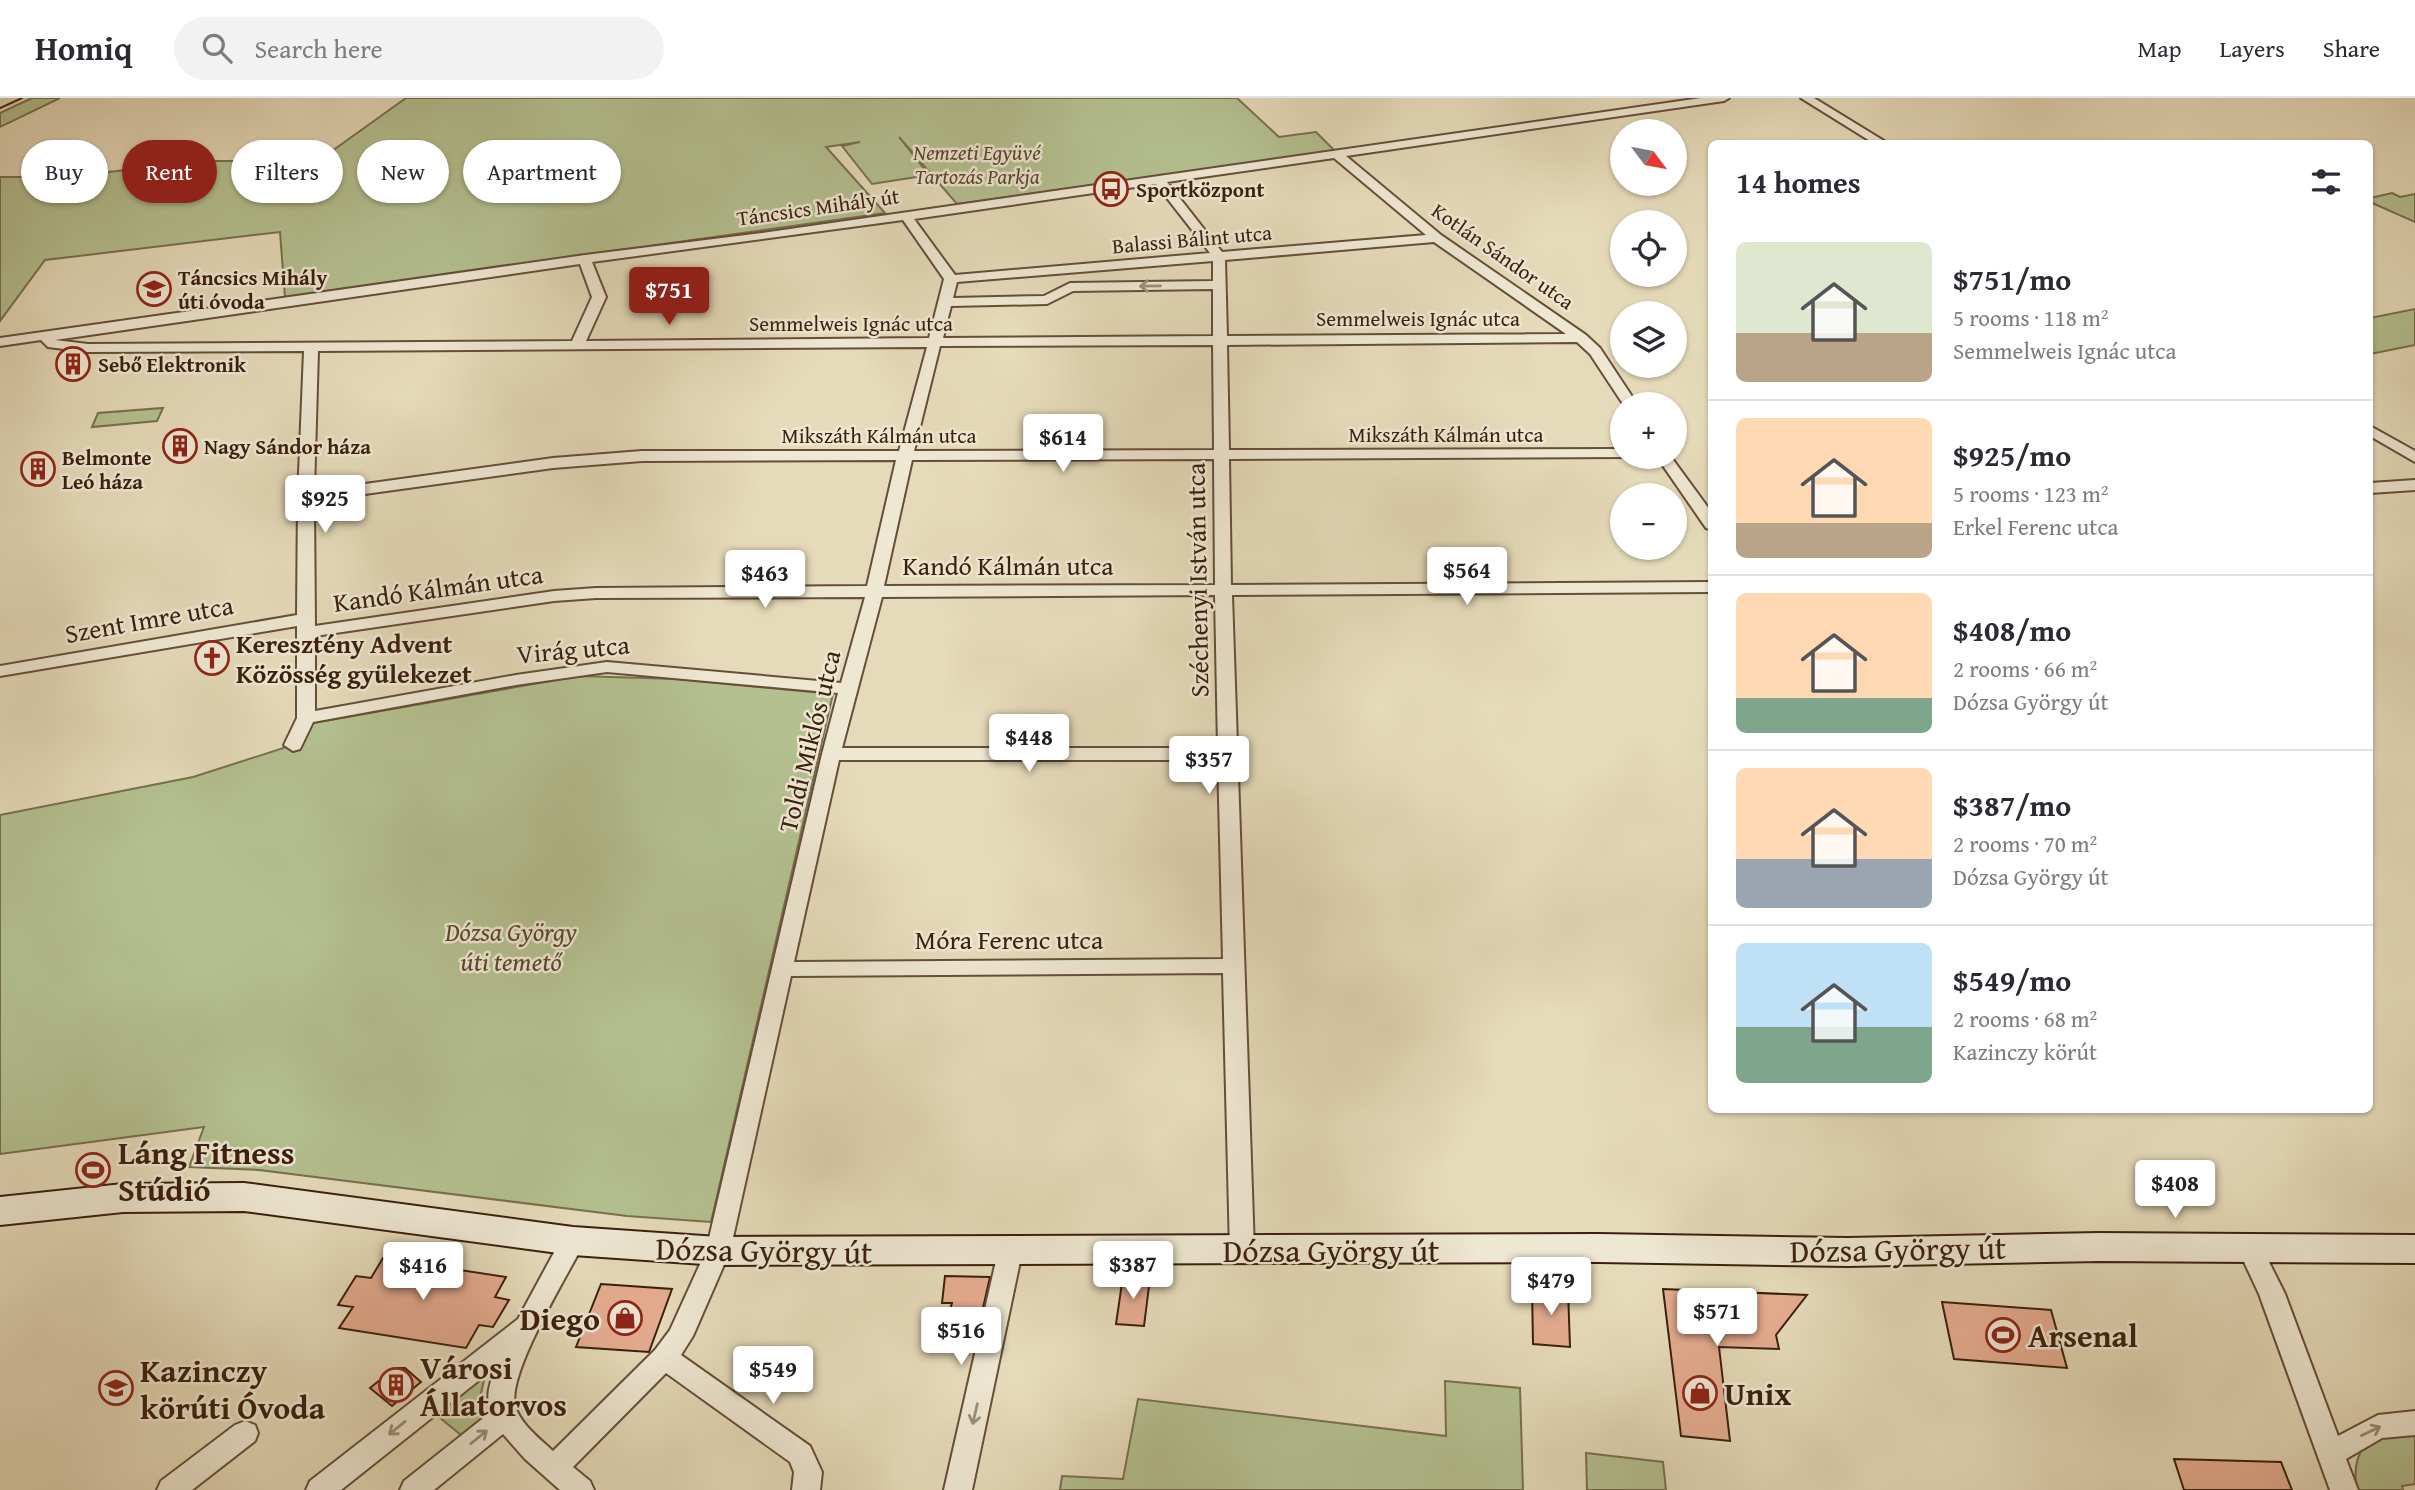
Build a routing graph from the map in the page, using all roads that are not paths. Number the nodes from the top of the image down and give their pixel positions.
1 (1724, 98) edge
2 (1806, 98) edge
3 (1877, 140) edge
4 (1337, 154) junction
5 (1159, 180) junction
6 (906, 216) junction
7 (1437, 238) junction
8 (1219, 257) junction
9 (585, 258) junction
10 (951, 279) junction
11 (1219, 285) junction
12 (946, 302) junction
13 (81, 331) junction
14 (47, 336) junction
15 (1581, 338) junction
16 (1219, 341) junction
17 (0, 342) edge
18 (577, 344) junction
19 (934, 344) junction
20 (311, 347) junction
21 (120, 348) junction
22 (1622, 392) edge
23 (2373, 432) edge
24 (1610, 454) edge
25 (905, 456) junction
26 (1221, 456) junction
27 (2415, 457) edge
28 (1672, 469) edge
29 (2415, 485) edge
30 (2373, 488) edge
31 (306, 497) junction
32 (1708, 519) edge
33 (1708, 587) edge
34 (1223, 589) junction
35 (874, 590) junction
36 (307, 626) junction
37 (0, 671) edge
38 (848, 689) junction
39 (306, 718) junction
40 (293, 745) dead end
41 (831, 754) junction
42 (1227, 754) junction
43 (1235, 966) junction
44 (783, 969) junction
45 (0, 1211) edge
46 (573, 1241) junction
47 (2250, 1249) junction
48 (2415, 1249) edge
49 (1242, 1250) junction
50 (718, 1251) junction
51 (1010, 1252) junction
52 (529, 1326) junction
53 (664, 1358) junction
54 (506, 1416) junction
55 (2415, 1423) edge
56 (245, 1433) dead end
57 (2332, 1453) junction
58 (554, 1468) junction
59 (171, 1490) edge
60 (320, 1490) edge
61 (414, 1490) edge
62 (580, 1490) edge
63 (806, 1490) edge
64 (958, 1490) edge
65 (2344, 1490) edge

1 - 4 street, Táncsics Mihály út
2 - 3 street
4 - 5 street, Táncsics Mihály út
4 - 7 street, Kotlán Sándor utca
5 - 6 street, Táncsics Mihály út
5 - 8 street
6 - 9 street, Táncsics Mihály út
6 - 10 street
7 - 8 street, Balassi Bálint utca
7 - 15 street, Kotlán Sándor utca
8 - 10 street, Balassi Bálint utca
8 - 11 street, Széchenyi István utca
9 - 13 street, Táncsics Mihály út
9 - 18 street
10 - 12 street, Toldi Miklós utca
11 -> 12 street
11 - 16 street, Széchenyi István utca
12 - 19 street, Toldi Miklós utca
13 - 14 street, Táncsics Mihály út
13 - 21 street, Semmelweis Ignác utca
14 - 17 street, Táncsics Mihály út
14 - 21 street, Semmelweis Ignác utca
15 - 16 street, Semmelweis Ignác utca
15 - 22 street, Kotlán Sándor utca
16 - 19 street, Semmelweis Ignác utca
16 - 26 street, Széchenyi István utca
18 - 19 street, Semmelweis Ignác utca
18 - 20 street, Semmelweis Ignác utca
19 - 25 street, Toldi Miklós utca
20 - 21 street, Semmelweis Ignác utca
20 - 31 street
23 - 27 street
24 - 26 street, Mikszáth Kálmán utca
25 - 26 street, Mikszáth Kálmán utca
25 - 31 street, Mikszáth Kálmán utca
25 - 35 street, Toldi Miklós utca
26 - 34 street, Széchenyi István utca
28 - 32 street
29 - 30 street
31 - 36 street
33 - 34 street, Kandó Kálmán utca
34 - 35 street, Kandó Kálmán utca
34 - 42 street, Széchenyi István utca
35 - 36 street, Kandó Kálmán utca
35 - 38 street, Toldi Miklós utca
36 - 37 street, Szent Imre utca
36 - 39 street
38 - 39 street, Virág utca
38 - 41 street, Toldi Miklós utca
39 - 40 street
41 - 42 street
41 - 44 street, Toldi Miklós utca
42 - 43 street, Széchenyi István utca
43 - 44 street, Móra Ferenc utca
43 - 49 street, Széchenyi István utca
44 - 50 street, Toldi Miklós utca
45 - 46 main road, Dózsa György út
46 - 50 main road, Dózsa György út
46 - 52 street
47 - 48 main road, Dózsa György út
47 - 49 main road, Dózsa György út
47 - 57 street
49 - 51 main road, Dózsa György út
50 - 51 main road, Dózsa György út
50 - 53 street, Toldi Miklós utca
51 -> 64 street
52 - 54 street
52 -> 60 street
53 - 58 street, Toldi Miklós utca
53 - 63 street
54 - 58 street
61 -> 54 street
57 -> 55 street
56 - 59 street
57 - 65 street
58 - 62 street

